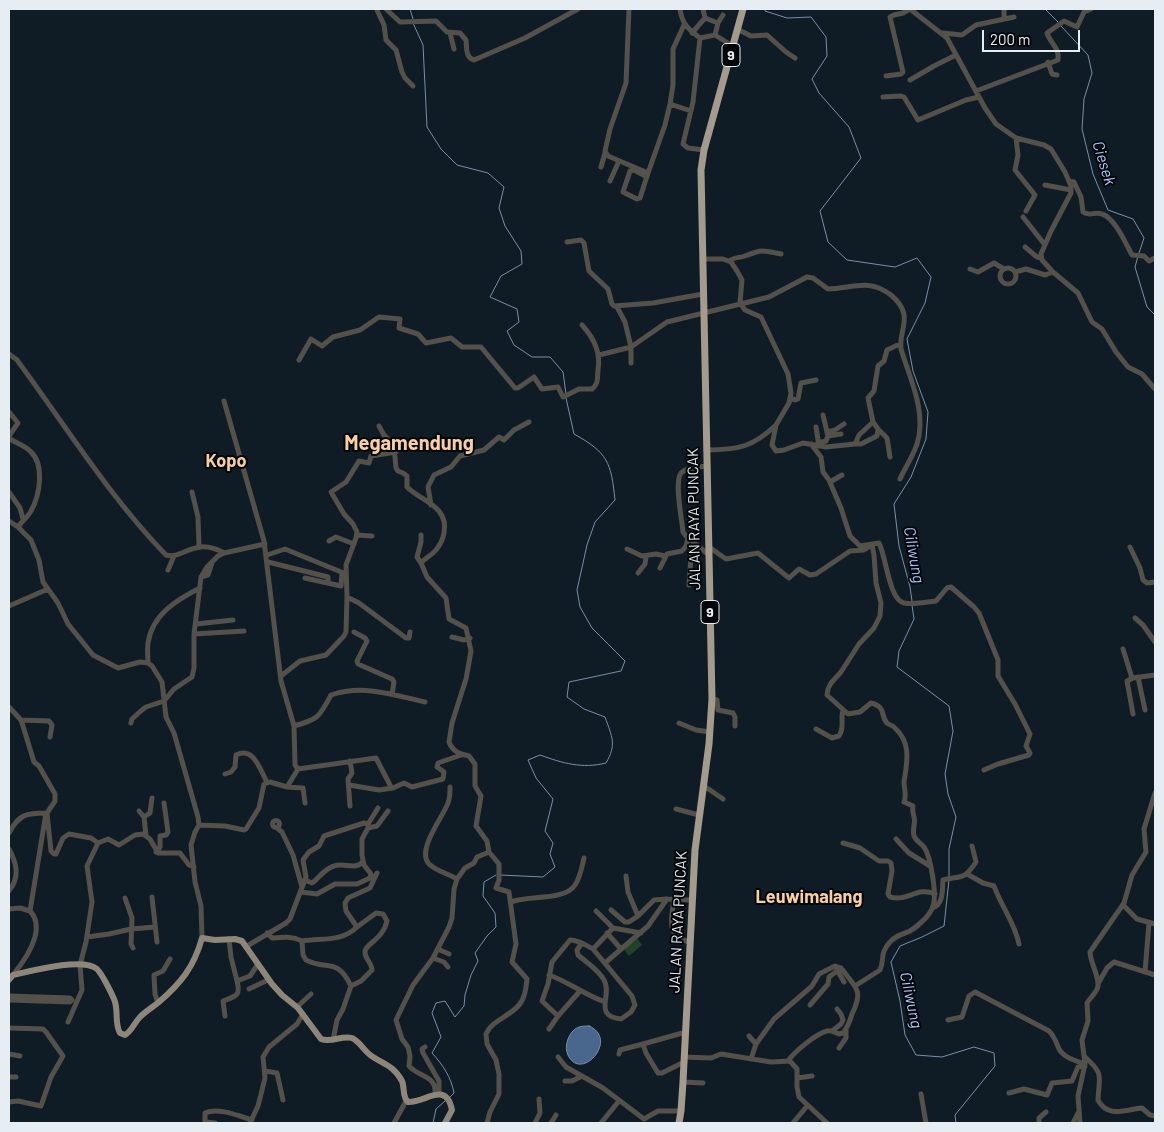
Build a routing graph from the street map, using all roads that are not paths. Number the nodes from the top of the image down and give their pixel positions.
1 (378, 9) edge
2 (386, 9) edge
3 (578, 9) edge
4 (629, 9) edge
5 (680, 9) edge
6 (703, 9) edge
7 (743, 9) edge
8 (910, 9) edge
9 (1004, 9) edge
10 (1091, 9) edge
11 (723, 14) dead end
12 (1014, 17) dead end
13 (705, 18) junction
14 (1004, 19) junction
15 (718, 23) junction
16 (684, 26) junction
17 (738, 30) junction
18 (692, 32) junction
19 (942, 32) junction
20 (450, 33) junction
21 (715, 35) junction
22 (700, 38) junction
23 (734, 47) junction
24 (454, 49) dead end
25 (956, 55) junction
26 (794, 58) dead end
27 (1048, 62) junction
28 (1057, 75) dead end
29 (886, 76) dead end
30 (910, 80) dead end
31 (413, 86) dead end
32 (976, 91) junction
33 (883, 97) dead end
34 (979, 97) junction
35 (670, 104) junction
36 (691, 111) junction
37 (1016, 138) junction
38 (704, 150) junction
39 (605, 153) junction
40 (619, 161) junction
41 (601, 166) dead end
42 (647, 175) junction
43 (610, 181) dead end
44 (1069, 181) junction
45 (1045, 185) dead end
46 (1071, 190) junction
47 (1026, 211) dead end
48 (1023, 218) dead end
49 (567, 242) dead end
50 (1045, 245) junction
51 (1025, 247) dead end
52 (781, 254) dead end
53 (1041, 258) junction
54 (1155, 258) edge
55 (703, 259) junction
56 (729, 261) junction
57 (970, 269) dead end
58 (1004, 269) junction
59 (1015, 272) junction
60 (1052, 272) junction
61 (703, 294) junction
62 (740, 303) junction
63 (617, 308) junction
64 (703, 313) junction
65 (582, 326) dead end
66 (900, 344) junction
67 (630, 347) junction
68 (9, 354) edge
69 (599, 355) junction
70 (299, 360) dead end
71 (631, 363) dead end
72 (816, 380) dead end
73 (1155, 389) edge
74 (791, 398) junction
75 (224, 401) dead end
76 (9, 412) edge
77 (823, 415) dead end
78 (529, 422) dead end
79 (873, 422) junction
80 (776, 424) junction
81 (844, 424) dead end
82 (379, 426) dead end
83 (816, 427) dead end
84 (878, 429) junction
85 (827, 434) junction
86 (841, 434) dead end
87 (9, 437) edge
88 (811, 444) junction
89 (819, 444) junction
90 (854, 444) junction
91 (706, 450) junction
92 (396, 452) junction
93 (890, 457) dead end
94 (707, 466) junction
95 (842, 475) dead end
96 (900, 479) dead end
97 (830, 482) junction
98 (9, 492) edge
99 (192, 492) dead end
100 (431, 505) junction
101 (23, 519) junction
102 (9, 521) edge
103 (18, 526) junction
104 (357, 535) junction
105 (421, 535) dead end
106 (372, 536) dead end
107 (688, 538) junction
108 (329, 541) dead end
109 (265, 544) junction
110 (354, 544) junction
111 (871, 545) junction
112 (199, 546) junction
113 (699, 547) junction
114 (1130, 547) dead end
115 (627, 549) dead end
116 (709, 551) junction
117 (224, 553) junction
118 (267, 555) junction
119 (174, 556) junction
120 (665, 556) junction
121 (646, 557) junction
122 (268, 562) junction
123 (421, 563) junction
124 (660, 568) dead end
125 (168, 570) dead end
126 (638, 573) dead end
127 (318, 574) junction
128 (344, 574) junction
129 (305, 578) dead end
130 (317, 581) junction
131 (1155, 582) edge
132 (328, 583) junction
133 (689, 585) dead end
134 (200, 588) junction
135 (48, 589) junction
136 (347, 597) junction
137 (9, 601) edge
138 (17, 603) junction
139 (9, 606) edge
140 (1135, 618) dead end
141 (233, 620) dead end
142 (196, 624) junction
143 (244, 631) dead end
144 (354, 632) dead end
145 (410, 632) dead end
146 (194, 634) junction
147 (452, 637) dead end
148 (468, 639) junction
149 (1155, 642) edge
150 (1123, 649) dead end
151 (148, 663) junction
152 (1155, 675) edge
153 (281, 676) junction
154 (1134, 678) junction
155 (392, 694) junction
156 (712, 699) junction
157 (164, 701) junction
158 (425, 702) dead end
159 (9, 707) edge
160 (843, 711) junction
161 (20, 720) junction
162 (131, 723) dead end
163 (679, 723) dead end
164 (294, 726) junction
165 (734, 726) dead end
166 (816, 729) dead end
167 (710, 732) junction
168 (50, 737) dead end
169 (461, 755) junction
170 (350, 761) junction
171 (298, 769) junction
172 (984, 770) dead end
173 (225, 774) dead end
174 (267, 782) junction
175 (349, 785) junction
176 (704, 786) junction
177 (288, 787) junction
178 (450, 787) dead end
179 (391, 788) junction
180 (1155, 793) edge
181 (152, 798) dead end
182 (723, 799) dead end
183 (164, 803) dead end
184 (305, 803) dead end
185 (350, 806) dead end
186 (378, 808) dead end
187 (676, 809) dead end
188 (388, 810) dead end
189 (47, 812) junction
190 (139, 812) dead end
191 (699, 815) junction
192 (144, 817) junction
193 (199, 825) junction
194 (368, 826) junction
195 (277, 828) dead end
196 (9, 833) edge
197 (146, 835) junction
198 (896, 839) dead end
199 (98, 843) junction
200 (843, 843) dead end
201 (972, 846) dead end
202 (9, 849) edge
203 (156, 852) junction
204 (489, 852) junction
205 (584, 858) dead end
206 (363, 861) junction
207 (930, 866) junction
208 (194, 868) junction
209 (378, 873) dead end
210 (967, 874) junction
211 (626, 876) dead end
212 (457, 879) junction
213 (305, 880) junction
214 (302, 890) junction
215 (9, 891) edge
216 (935, 894) junction
217 (125, 898) dead end
218 (152, 898) dead end
219 (667, 899) junction
220 (674, 899) junction
221 (692, 900) junction
222 (511, 902) junction
223 (1123, 905) junction
224 (933, 908) junction
225 (9, 909) edge
226 (611, 910) dead end
227 (30, 911) junction
228 (596, 911) dead end
229 (638, 916) junction
230 (1149, 923) junction
231 (1155, 924) edge
232 (155, 927) junction
233 (357, 927) junction
234 (613, 928) junction
235 (133, 929) junction
236 (267, 933) junction
237 (607, 933) junction
238 (641, 933) junction
239 (87, 936) junction
240 (202, 938) junction
241 (229, 939) junction
242 (302, 941) junction
243 (157, 942) dead end
244 (582, 943) junction
245 (690, 943) junction
246 (1019, 944) dead end
247 (247, 946) junction
248 (133, 948) dead end
249 (593, 949) junction
250 (621, 949) junction
251 (438, 950) junction
252 (449, 954) dead end
253 (433, 958) junction
254 (170, 959) dead end
255 (605, 963) junction
256 (258, 964) junction
257 (80, 965) junction
258 (448, 967) dead end
259 (839, 969) junction
260 (1145, 972) junction
261 (549, 975) junction
262 (1155, 975) edge
263 (11, 977) edge
264 (268, 980) junction
265 (237, 981) junction
266 (844, 982) dead end
267 (1099, 982) junction
268 (351, 986) junction
269 (855, 986) junction
270 (249, 988) dead end
271 (580, 990) junction
272 (311, 994) dead end
273 (9, 996) edge
274 (40, 999) junction
275 (9, 1000) edge
276 (605, 1002) junction
277 (158, 1003) junction
278 (810, 1006) dead end
279 (297, 1007) junction
280 (837, 1009) dead end
281 (303, 1014) junction
282 (225, 1016) dead end
283 (558, 1016) junction
284 (948, 1020) dead end
285 (68, 1022) dead end
286 (841, 1024) junction
287 (9, 1028) edge
288 (846, 1028) junction
289 (549, 1029) dead end
290 (832, 1031) junction
291 (686, 1032) junction
292 (749, 1036) dead end
293 (333, 1040) junction
294 (644, 1044) junction
295 (756, 1044) junction
296 (425, 1047) dead end
297 (839, 1048) dead end
298 (9, 1054) edge
299 (619, 1054) dead end
300 (20, 1056) dead end
301 (1084, 1056) junction
302 (558, 1057) dead end
303 (751, 1058) junction
304 (684, 1059) junction
305 (788, 1061) junction
306 (1085, 1065) junction
307 (265, 1071) junction
308 (582, 1076) junction
309 (812, 1076) dead end
310 (9, 1077) edge
311 (16, 1077) dead end
312 (797, 1078) junction
313 (565, 1081) dead end
314 (683, 1082) junction
315 (702, 1083) dead end
316 (1009, 1092) dead end
317 (921, 1094) dead end
318 (439, 1095) junction
319 (539, 1099) dead end
320 (283, 1100) dead end
321 (619, 1100) junction
322 (406, 1101) junction
323 (9, 1102) edge
324 (807, 1106) junction
325 (681, 1111) junction
326 (1079, 1111) junction
327 (1046, 1112) dead end
328 (556, 1115) dead end
329 (1155, 1116) edge
330 (643, 1121) edge
331 (251, 1122) edge
332 (215, 1123) edge
333 (394, 1123) edge
334 (444, 1123) edge
335 (488, 1123) edge
336 (535, 1123) edge
337 (551, 1123) edge
338 (602, 1123) edge
339 (679, 1123) edge
340 (793, 1123) edge
341 (827, 1123) edge
342 (926, 1123) edge
343 (1039, 1123) edge
344 (1072, 1123) edge
345 (1080, 1123) edge

1 - 31 street
2 - 20 street
3 - 20 street
4 - 39 street
5 - 16 street
6 - 13 street
7 - 17 highway, JALAN RAYA PUNCAK / 9
8 - 19 street
8 - 29 street
9 - 14 street
10 - 27 street
11 - 15 street
12 - 14 street
13 - 15 street
13 - 18 street
14 - 19 street
15 - 21 street
16 - 18 street
16 - 35 street
17 - 23 highway, JALAN RAYA PUNCAK / 9
17 - 26 street
18 - 22 street
19 - 25 street
20 - 24 street
21 - 22 street
21 - 23 street
22 - 36 street
23 - 38 highway, JALAN RAYA PUNCAK / 9
25 - 30 street
25 - 32 street
27 - 28 street
27 - 32 street
32 - 34 street
33 - 34 street
34 - 37 street
35 - 36 street
35 - 42 street
36 - 38 street
37 - 44 street
37 - 47 street
38 - 55 highway, JALAN RAYA PUNCAK / 9
39 - 40 street
39 - 41 street
40 - 42 street
40 - 43 street
42 - 42 street
44 - 46 street
44 - 54 street
45 - 46 street
46 - 50 street
48 - 50 street
49 - 63 street
50 - 53 street
51 - 53 street
52 - 56 street
53 - 60 street
55 - 56 street
55 - 61 highway, JALAN RAYA PUNCAK / 9
56 - 62 street
57 - 58 street
58 - 59 street
58 - 59 street
59 - 60 street
60 - 73 street
61 - 63 street
61 - 64 highway, JALAN RAYA PUNCAK / 9
62 - 64 street
62 - 66 street
62 - 74 street
63 - 67 street
64 - 67 street
64 - 91 highway, JALAN RAYA PUNCAK / 9
65 - 69 street
66 - 79 street
66 - 96 street
67 - 69 street
67 - 71 street
68 - 119 street
69 - 70 street
72 - 74 street
74 - 80 street
75 - 109 street
76 - 87 street
77 - 85 street
78 - 100 street
79 - 84 street
79 - 90 street
80 - 88 street
80 - 91 street
81 - 85 street
82 - 92 street
83 - 89 street
84 - 90 street
84 - 93 street
85 - 86 street
85 - 89 street
87 - 101 street
88 - 89 street
88 - 97 street
89 - 90 street
91 - 94 highway, JALAN RAYA PUNCAK / 9
92 - 100 street
92 - 104 street
94 - 107 street
94 - 116 highway, JALAN RAYA PUNCAK / 9
95 - 97 street
97 - 111 street
98 - 101 street
99 - 112 street
100 - 123 street
101 - 103 street
102 - 103 street
103 - 135 street
104 - 106 street
104 - 110 street
105 - 123 street
107 - 113 street
107 - 120 street
108 - 110 street
109 - 117 street
109 - 118 street
110 - 128 street
111 - 116 street
111 - 160 street
111 - 172 street
112 - 117 street
112 - 119 street
113 - 116 street
113 - 133 street
114 - 131 street
115 - 121 street
116 - 156 highway, JALAN RAYA PUNCAK / 9
117 - 134 street
118 - 122 street
118 - 128 street
119 - 125 street
120 - 121 street
120 - 124 street
121 - 126 street
122 - 127 street
122 - 153 street
123 - 148 street
127 - 130 street
127 - 132 street
128 - 132 street
128 - 136 street
129 - 130 street
130 - 132 street
134 - 142 street
134 - 151 street
135 - 138 street
135 - 151 street
136 - 145 street
136 - 153 street
137 - 138 street
138 - 139 street
140 - 149 street
141 - 142 street
142 - 146 street
143 - 146 street
144 - 155 street
146 - 157 street
147 - 148 street
148 - 169 street
150 - 154 street
151 - 157 street
152 - 154 street
153 - 164 street
154 - 154 street
155 - 158 street
155 - 164 street
156 - 165 street
156 - 167 highway, JALAN RAYA PUNCAK / 9
157 - 162 street
157 - 193 street
159 - 161 street
160 - 166 street
160 - 207 street
161 - 168 street
161 - 189 street
163 - 167 street
164 - 171 street
167 - 176 highway, JALAN RAYA PUNCAK / 9
169 - 179 street
169 - 204 street
170 - 171 street
170 - 175 street
170 - 179 street
171 - 177 street
173 - 174 street
174 - 177 street
174 - 193 street
175 - 179 street
175 - 185 street
176 - 182 street
176 - 191 highway, JALAN RAYA PUNCAK / 9
177 - 184 street
178 - 212 street
180 - 223 street
181 - 192 street
183 - 203 street
186 - 194 street
187 - 191 street
188 - 194 street
189 - 196 street
189 - 199 street
189 - 227 street
190 - 192 street
191 - 221 highway, JALAN RAYA PUNCAK / 9
192 - 197 street
193 - 208 street
194 - 206 street
194 - 213 street
195 - 214 street
197 - 199 street
197 - 203 street
198 - 207 street
199 - 239 street
200 - 216 street
201 - 210 street
202 - 215 street
203 - 208 street
204 - 212 street
204 - 222 street
205 - 222 street
206 - 213 street
206 - 214 street
207 - 216 street
208 - 240 street
209 - 233 street
210 - 224 street
210 - 246 street
211 - 229 street
212 - 251 street
213 - 214 street
214 - 236 street
216 - 224 street
217 - 235 street
218 - 232 street
219 - 220 street
219 - 229 street
219 - 238 street
220 - 221 street
220 - 245 street
221 - 245 highway, JALAN RAYA PUNCAK / 9
222 - 335 street
223 - 230 street
223 - 267 street
224 - 269 street
225 - 227 street
226 - 229 street
227 - 263 street
228 - 234 street
230 - 231 street
230 - 260 street
232 - 235 street
232 - 243 street
233 - 242 street
233 - 268 street
234 - 237 street
234 - 238 street
235 - 239 street
235 - 248 street
236 - 242 street
236 - 247 street
237 - 249 street
237 - 250 street
238 - 250 street
239 - 257 street
240 - 241 main road
240 - 277 main road
241 - 247 main road
241 - 265 street
242 - 268 street
244 - 249 street
244 - 261 street
244 - 276 street
245 - 291 highway, JALAN RAYA PUNCAK / 9
247 - 256 main road
249 - 255 street
250 - 255 street
251 - 252 street
251 - 253 street
253 - 258 street
253 - 318 street
254 - 277 street
255 - 276 street
256 - 264 main road
256 - 265 street
257 - 263 main road
257 - 277 main road
257 - 285 street
259 - 266 street
259 - 269 street
259 - 278 street
259 - 295 street
260 - 262 street
260 - 267 street
261 - 271 street
261 - 283 street
264 - 270 street
264 - 279 main road
265 - 282 street
267 - 301 street
268 - 293 street
269 - 288 street
271 - 276 street
271 - 283 street
272 - 279 street
273 - 274 street
274 - 274 street
274 - 275 street
279 - 281 main road
280 - 286 street
281 - 293 main road
281 - 307 street
283 - 289 street
284 - 306 street
286 - 288 street
286 - 290 street
287 - 323 street
288 - 290 street
288 - 297 street
290 - 305 street
291 - 294 street
291 - 304 highway, JALAN RAYA PUNCAK / 9
292 - 295 street
293 - 322 main road
294 - 299 street
294 - 304 street
295 - 303 street
296 - 318 street
298 - 300 street
301 - 306 street
301 - 329 street
302 - 308 street
303 - 304 street
303 - 305 street
304 - 314 highway, JALAN RAYA PUNCAK / 9
305 - 312 street
306 - 316 street
306 - 326 street
307 - 320 street
307 - 331 street
308 - 313 street
308 - 321 street
309 - 312 street
310 - 311 street
312 - 324 street
314 - 315 street
314 - 325 highway, JALAN RAYA PUNCAK / 9
317 - 342 street
318 - 322 main road
318 - 334 main road
319 - 336 street
321 - 330 street
321 - 338 street
322 - 333 street
324 - 340 street
324 - 341 street
325 - 330 street
325 - 339 highway, JALAN RAYA PUNCAK / 9
326 - 344 street
326 - 345 street
327 - 343 street
328 - 337 street
331 - 332 street

